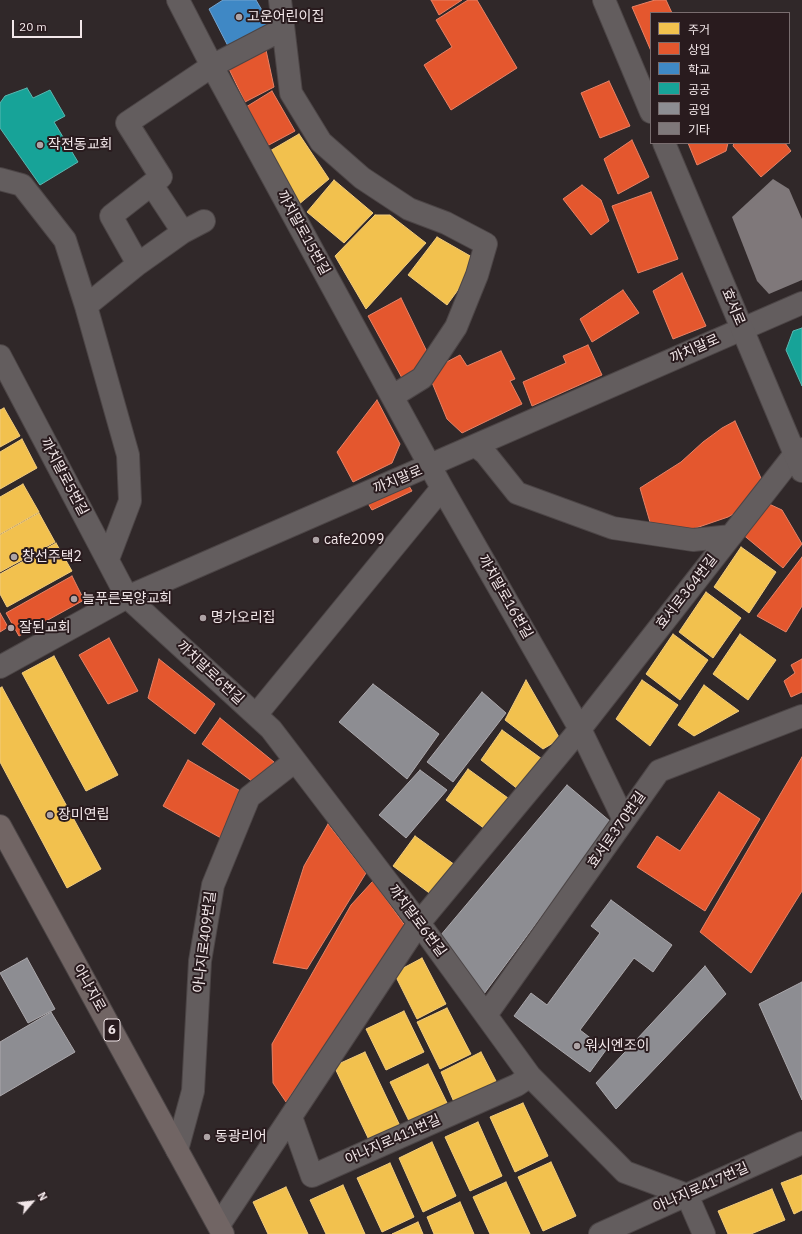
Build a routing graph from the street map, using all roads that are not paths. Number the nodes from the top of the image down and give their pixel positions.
1 (178, 0) edge
2 (280, 0) edge
3 (604, 0) edge
4 (283, 29) junction
5 (212, 66) junction
6 (650, 110) edge
7 (664, 144) edge
8 (0, 179) edge
9 (152, 185) junction
10 (204, 221) dead end
11 (183, 232) junction
12 (138, 264) junction
13 (802, 303) edge
14 (86, 306) junction
15 (742, 328) junction
16 (0, 356) edge
17 (392, 396) junction
18 (476, 446) junction
19 (800, 458) edge
20 (430, 466) junction
21 (442, 488) junction
22 (731, 536) junction
23 (108, 560) junction
24 (127, 597) junction
25 (0, 667) edge
26 (256, 715) junction
27 (802, 716) edge
28 (580, 729) junction
29 (295, 761) junction
30 (624, 820) junction
31 (0, 826) edge
32 (419, 923) junction
33 (486, 1015) junction
34 (530, 1076) junction
35 (290, 1117) junction
36 (802, 1143) edge
37 (178, 1150) junction
38 (687, 1194) junction
39 (221, 1230) edge
40 (600, 1234) edge
41 (704, 1234) edge

1 - 5 street, 까치말로15번길
2 - 4 street
3 - 6 street
4 - 5 street
4 - 17 street
5 - 9 street
5 - 17 street, 까치말로15번길
7 - 15 street, 효서로
8 - 14 street
9 - 11 street
9 - 12 street
10 - 11 street
11 - 12 street
12 - 14 street
13 - 15 street, 까치말로
14 - 23 street
15 - 18 street, 까치말로
15 - 19 street, 효서로
16 - 23 street, 까치말로5번길
17 - 20 street, 까치말로15번길
18 - 20 street, 까치말로
18 - 22 street
19 - 22 street, 효서로364번길
20 - 21 street, 까치말로16번길
20 - 24 street, 까치말로
21 - 26 street
21 - 28 street, 까치말로16번길
22 - 28 street, 효서로364번길
23 - 24 street, 까치말로5번길
24 - 25 street, 까치말로
24 - 26 street, 까치말로6번길
26 - 29 street, 까치말로6번길
27 - 30 street, 효서로370번길
28 - 30 street, 까치말로16번길
28 - 32 street, 효서로364번길
29 - 32 street, 까치말로6번길
29 - 37 street, 아나지로409번길
30 - 33 street, 효서로370번길
31 - 37 main road, 아나지로 / 6
32 - 33 street, 까치말로6번길
32 - 35 street
33 - 34 street, 까치말로6번길
34 - 35 street, 아나지로411번길
34 - 38 street, 까치말로6번길
35 - 39 street
36 - 38 street, 아나지로417번길
37 - 39 main road, 아나지로 / 6
38 - 40 street, 아나지로417번길
38 - 41 street

